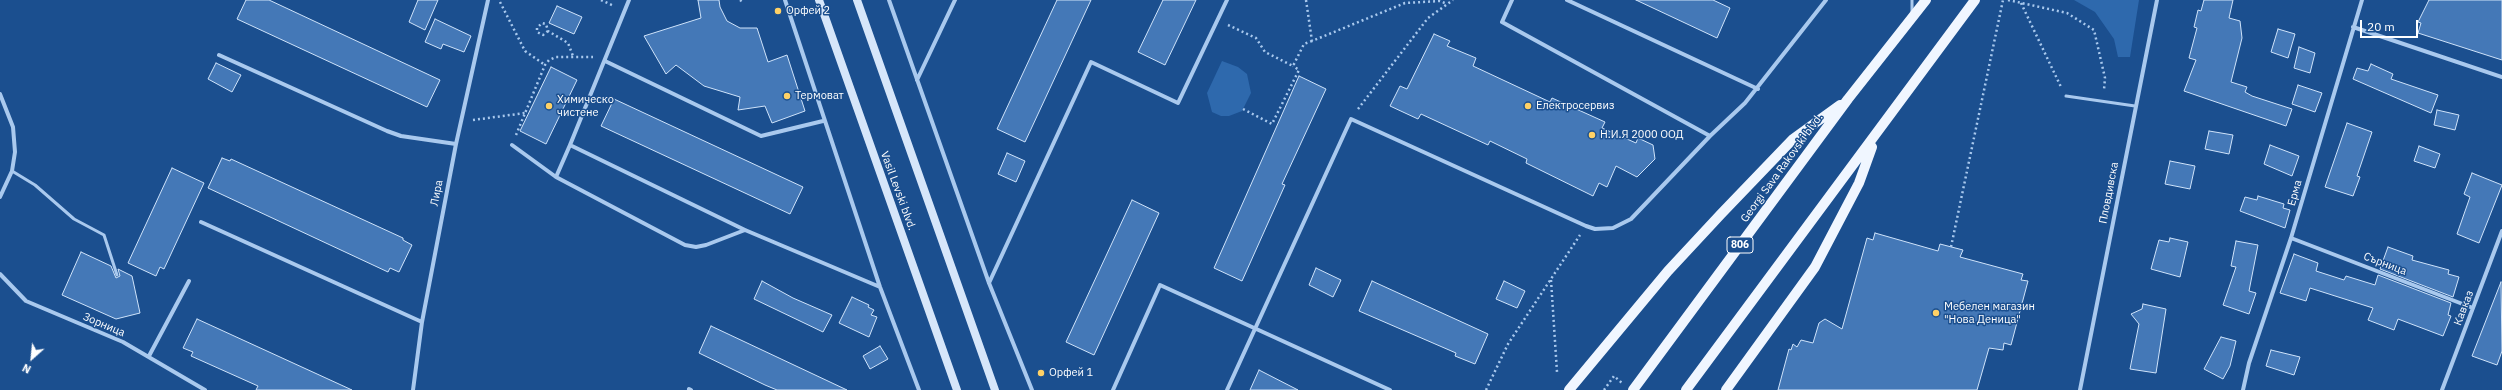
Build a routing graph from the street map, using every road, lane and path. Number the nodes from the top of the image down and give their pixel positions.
1 (488, 0) edge
2 (499, 0) edge
3 (629, 0) edge
4 (740, 0) edge
5 (785, 0) edge
6 (819, 0) edge
7 (857, 0) edge
8 (889, 0) edge
9 (955, 0) edge
10 (1227, 0) edge
11 (1306, 0) edge
12 (1453, 0) edge
13 (1512, 0) edge
14 (1567, 0) edge
15 (1826, 0) edge
16 (1912, 0) edge
17 (1926, 0) edge
18 (1975, 0) edge
19 (2003, 0) edge
20 (2008, 0) edge
21 (2157, 0) edge
22 (2362, 0) edge
23 (743, 2) dead end
24 (2021, 3) junction
25 (1447, 4) junction
26 (1911, 19) junction
27 (1218, 20) junction
28 (2353, 27) junction
29 (548, 31) junction
30 (1312, 42) junction
31 (219, 55) dead end
32 (573, 56) junction
33 (605, 61) junction
34 (545, 65) junction
35 (1293, 66) junction
36 (2502, 77) edge
37 (917, 80) junction
38 (1758, 88) junction
39 (0, 94) edge
40 (2066, 96) joint
41 (1848, 99) junction
42 (2103, 101) junction
43 (2135, 106) junction
44 (1243, 109) dead end
45 (525, 112) junction
46 (1351, 119) junction
47 (823, 121) junction
48 (461, 123) junction
49 (1876, 135) junction
50 (1710, 136) junction
51 (456, 144) junction
52 (512, 145) joint
53 (570, 145) junction
54 (12, 171) junction
55 (556, 177) junction
56 (0, 197) edge
57 (201, 222) dead end
58 (1586, 226) junction
59 (745, 230) junction
60 (2502, 231) edge
61 (2291, 238) junction
62 (1951, 247) dead end
63 (0, 274) edge
64 (117, 275) dead end
65 (1551, 279) junction
66 (190, 281) dead end
67 (989, 283) junction
68 (880, 287) junction
69 (2473, 308) junction
70 (422, 322) junction
71 (1254, 328) junction
72 (149, 356) junction
73 (1557, 372) dead end
74 (1614, 376) dead end
75 (205, 390) edge
76 (413, 390) edge
77 (918, 390) edge
78 (956, 390) edge
79 (995, 390) edge
80 (1032, 390) edge
81 (1113, 390) edge
82 (1227, 390) edge
83 (1390, 390) edge
84 (1486, 390) edge
85 (1569, 390) edge
86 (1604, 390) edge
87 (1633, 390) edge
88 (1686, 390) edge
89 (1726, 390) edge
90 (2080, 390) edge
91 (2243, 390) edge
92 (2442, 390) edge

1 - 48 street, Лира
2 - 34 path
3 - 33 street
4 - 23 path
5 - 47 street
6 - 78 main road, Vasil Levski blvd.
7 - 79 main road
8 - 37 street
9 - 37 street
10 - 27 street
11 - 30 path
12 - 25 path
13 - 50 street
14 - 38 street
15 - 38 street
16 - 26 lane
17 - 26 main road, Georgi Sava Rakovski blvd. / 806
18 - 49 main road
19 - 62 path
20 - 24 path
21 - 43 street, Пловдивска
22 - 28 street, Ерма
24 - 40 path
24 - 42 path
25 - 30 path
25 - 46 path
26 - 41 main road, Georgi Sava Rakovski blvd. / 806
27 - 35 path
27 - 67 street
28 - 36 street
28 - 61 street, Ерма
29 - 29 path
29 - 32 path
30 - 35 path
31 - 51 street
32 - 33 path
32 - 34 path
33 - 47 street
33 - 53 street
34 - 45 path
35 - 44 path
37 - 67 street
38 - 50 street
39 - 54 street
40 - 42 lane
41 - 85 main road
41 - 87 main road, Georgi Sava Rakovski blvd. / 806
42 - 43 lane
43 - 90 street, Пловдивска
45 - 48 path
45 - 52 path
46 - 58 street
46 - 71 street
47 - 68 street
48 - 51 street, Лира
49 - 88 main road
49 - 89 main road
50 - 58 street
51 - 70 street, Лира
52 - 55 street
53 - 55 street
53 - 59 street
54 - 56 street
54 - 64 lane
55 - 59 street
57 - 70 street
58 - 65 path
59 - 68 street
60 - 69 street, Кавказ
61 - 69 street, Сърница
61 - 91 street, Ерма
63 - 72 street, Зорница
65 - 73 path
65 - 84 path
66 - 72 street
67 - 80 street
68 - 77 street
69 - 92 street, Кавказ
70 - 76 street, Лира
71 - 81 street
71 - 82 street
71 - 83 street
72 - 75 street, Зорница
74 - 86 path

